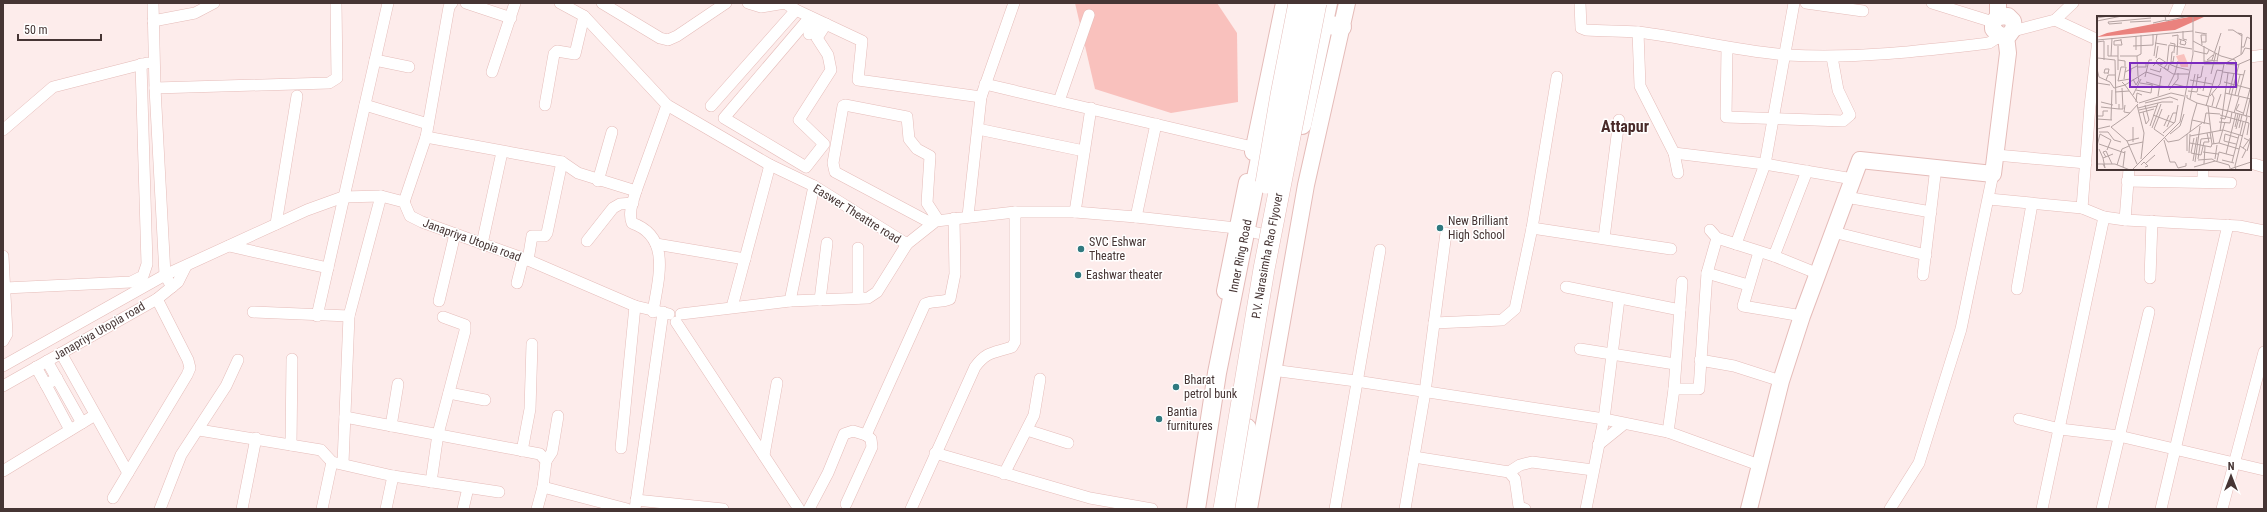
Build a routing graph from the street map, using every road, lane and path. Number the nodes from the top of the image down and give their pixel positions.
1 (153, 3) edge
2 (214, 3) edge
3 (336, 3) edge
4 (388, 3) edge
5 (452, 3) edge
6 (466, 3) edge
7 (515, 3) edge
8 (560, 3) edge
9 (602, 3) edge
10 (726, 3) edge
11 (748, 3) edge
12 (785, 3) edge
13 (1014, 3) edge
14 (1284, 3) edge
15 (1290, 3) edge
16 (1299, 3) edge
17 (1316, 3) edge
18 (1328, 3) edge
19 (1347, 3) edge
20 (1580, 3) edge
21 (1794, 3) edge
22 (1806, 3) edge
23 (2073, 3) edge
24 (2180, 3) edge
25 (1939, 4) edge
26 (796, 10) junction
27 (1862, 11) dead end
28 (1996, 14) edge
29 (1089, 15) dead end
30 (584, 16) junction
31 (2174, 16) edge
32 (511, 18) junction
33 (2055, 20) junction
34 (153, 21) junction
35 (818, 21) junction
36 (1324, 24) junction
37 (1342, 27) junction
38 (1638, 32) junction
39 (809, 33) junction
40 (2006, 34) junction
41 (2097, 40) edge
42 (1727, 48) junction
43 (1786, 55) junction
44 (2264, 55) edge
45 (2097, 56) edge
46 (1832, 57) junction
47 (2251, 57) edge
48 (375, 60) junction
49 (154, 62) junction
50 (141, 64) junction
51 (409, 67) dead end
52 (492, 72) dead end
53 (1557, 77) dead end
54 (985, 84) junction
55 (154, 88) junction
56 (297, 96) dead end
57 (981, 97) junction
58 (1059, 101) junction
59 (365, 105) junction
60 (545, 105) dead end
61 (667, 105) junction
62 (711, 106) dead end
63 (2094, 106) edge
64 (1091, 108) junction
65 (1619, 120) dead end
66 (1772, 120) junction
67 (428, 124) junction
68 (1156, 124) junction
69 (978, 129) junction
70 (5, 130) edge
71 (612, 132) dead end
72 (426, 137) junction
73 (1258, 148) junction
74 (1084, 151) junction
75 (502, 152) junction
76 (1674, 153) junction
77 (1996, 155) junction
78 (562, 162) junction
79 (1765, 164) junction
80 (2086, 164) junction
81 (770, 165) junction
82 (1936, 167) junction
83 (2129, 170) edge
84 (2204, 170) edge
85 (1807, 171) junction
86 (1678, 173) dead end
87 (1993, 174) junction
88 (1853, 179) junction
89 (598, 181) junction
90 (2128, 181) junction
91 (2204, 182) junction
92 (2231, 183) dead end
93 (814, 186) junction
94 (636, 192) junction
95 (381, 196) junction
96 (1846, 197) junction
97 (343, 198) junction
98 (1989, 200) junction
99 (404, 202) junction
100 (633, 203) junction
101 (2032, 204) junction
102 (2082, 208) junction
103 (931, 209) junction
104 (1015, 212) junction
105 (1075, 212) junction
106 (1931, 212) junction
107 (920, 216) junction
108 (968, 216) junction
109 (1136, 217) junction
110 (2104, 217) junction
111 (954, 218) junction
112 (2125, 220) junction
113 (2152, 221) junction
114 (935, 222) junction
115 (276, 224) junction
116 (2228, 225) junction
117 (1532, 228) junction
118 (1241, 229) junction
119 (2264, 231) edge
120 (1833, 232) junction
121 (455, 234) junction
122 (1446, 234) dead end
123 (1279, 238) junction
124 (1604, 238) junction
125 (587, 241) dead end
126 (827, 243) dead end
127 (482, 244) junction
128 (656, 244) junction
129 (907, 244) junction
130 (1736, 244) junction
131 (229, 246) junction
132 (858, 248) dead end
133 (1671, 249) dead end
134 (1380, 250) dead end
135 (1759, 252) junction
136 (1926, 255) junction
137 (3, 256) edge
138 (1774, 256) junction
139 (745, 259) junction
140 (526, 260) junction
141 (186, 266) junction
142 (328, 268) junction
143 (1706, 273) junction
144 (1816, 274) junction
145 (165, 275) junction
146 (1923, 275) dead end
147 (2150, 278) dead end
148 (1682, 282) dead end
149 (517, 283) dead end
150 (1748, 285) junction
151 (172, 287) junction
152 (1566, 287) dead end
153 (5, 288) junction
154 (2017, 289) dead end
155 (858, 298) junction
156 (1619, 299) junction
157 (820, 300) junction
158 (440, 301) dead end
159 (790, 301) junction
160 (159, 302) junction
161 (635, 306) junction
162 (732, 307) junction
163 (147, 308) junction
164 (1680, 310) junction
165 (253, 312) dead end
166 (2149, 312) dead end
167 (669, 315) junction
168 (317, 316) junction
169 (349, 316) junction
170 (1802, 316) junction
171 (443, 317) dead end
172 (1434, 323) junction
173 (3, 341) edge
174 (532, 344) dead end
175 (86, 345) dead end
176 (1580, 349) dead end
177 (2264, 352) edge
178 (61, 353) junction
179 (1612, 353) junction
180 (292, 359) dead end
181 (238, 360) dead end
182 (1700, 360) junction
183 (47, 361) junction
184 (1676, 364) junction
185 (3, 366) edge
186 (36, 367) junction
187 (1272, 370) junction
188 (74, 374) junction
189 (1040, 379) dead end
190 (58, 380) junction
191 (1356, 381) junction
192 (1781, 381) junction
193 (777, 383) dead end
194 (398, 384) dead end
195 (46, 385) junction
196 (3, 386) edge
197 (1674, 389) junction
198 (1425, 392) junction
199 (449, 393) junction
200 (485, 400) dead end
201 (95, 415) junction
202 (558, 416) dead end
203 (345, 417) junction
204 (1604, 419) junction
205 (2019, 419) dead end
206 (82, 423) junction
207 (1624, 424) junction
208 (391, 426) junction
209 (2060, 429) junction
210 (70, 430) junction
211 (199, 430) junction
212 (1027, 430) junction
213 (1668, 432) junction
214 (438, 434) junction
215 (866, 435) junction
216 (2119, 436) junction
217 (256, 438) junction
218 (1068, 443) dead end
219 (291, 444) junction
220 (1598, 445) junction
221 (621, 448) dead end
222 (2176, 450) junction
223 (522, 451) junction
224 (935, 454) junction
225 (764, 456) junction
226 (1414, 457) junction
227 (546, 461) junction
228 (332, 462) junction
229 (2233, 462) junction
230 (344, 463) junction
231 (1759, 465) junction
232 (1593, 470) junction
233 (2264, 470) edge
234 (3, 471) edge
235 (1509, 472) junction
236 (128, 473) junction
237 (1004, 474) junction
238 (393, 476) junction
239 (431, 482) junction
240 (543, 487) junction
241 (468, 488) junction
242 (499, 492) dead end
243 (113, 498) dead end
244 (846, 504) dead end
245 (595, 505) edge
246 (635, 505) edge
247 (696, 508) edge
248 (1521, 508) edge
249 (160, 509) edge
250 (242, 509) edge
251 (322, 509) edge
252 (386, 509) edge
253 (463, 509) edge
254 (537, 509) edge
255 (628, 509) edge
256 (723, 509) edge
257 (799, 509) edge
258 (809, 509) edge
259 (912, 509) edge
260 (1152, 509) edge
261 (1196, 509) edge
262 (1211, 509) edge
263 (1224, 509) edge
264 (1236, 509) edge
265 (1249, 509) edge
266 (1335, 509) edge
267 (1405, 509) edge
268 (1586, 509) edge
269 (1749, 509) edge
270 (1890, 509) edge
271 (2042, 509) edge
272 (2102, 509) edge
273 (2161, 509) edge
274 (2222, 509) edge

1 - 34 street
2 - 34 street
3 - 55 street
4 - 48 street
5 - 67 street
6 - 32 street
7 - 32 street
8 - 30 street, Easwer Theattre road
9 - 10 street
11 - 12 street
12 - 26 street
13 - 54 street
14 - 73 street
15 - 73 main road, Inner Ring Road
16 - 262 highway, P.V. Narasimha Rao Flyover, bridge
17 - 263 highway, P.V. Narasimha Rao Flyover, bridge
18 - 36 main road
19 - 37 street
20 - 38 street
21 - 43 street
22 - 27 street
23 - 33 street
24 - 31 street
25 - 28 street
26 - 35 street
26 - 62 street
28 - 40 street
29 - 58 street
30 - 60 street
30 - 61 street, Easwer Theattre road
32 - 52 street
33 - 40 street
33 - 41 street
34 - 49 street
35 - 39 street
35 - 39 street
35 - 57 street
36 - 37 main road
36 - 123 main road
37 - 187 street
38 - 42 street
38 - 76 street
39 - 39 street
40 - 46 street
40 - 77 street
42 - 43 street
42 - 66 street
43 - 46 street
43 - 66 street
44 - 47 street
45 - 63 street
46 - 66 street
48 - 51 street
48 - 59 street
49 - 50 street
49 - 55 street
50 - 70 street
50 - 153 street
53 - 117 street
54 - 57 street
54 - 58 street
55 - 145 street
56 - 115 street
57 - 69 street
58 - 64 street
59 - 67 street
59 - 97 street
61 - 81 street, Easwer Theattre road
61 - 94 street
63 - 80 street
64 - 68 street
64 - 74 street
65 - 124 street
66 - 79 street
67 - 72 street
68 - 73 street
68 - 109 street
69 - 74 street
69 - 108 street
71 - 89 street
72 - 75 street
72 - 99 street
73 - 118 main road, Inner Ring Road
74 - 105 street
75 - 78 street
75 - 127 street
76 - 79 street
76 - 86 street
77 - 80 street
77 - 87 street
78 - 89 street
78 - 140 street
79 - 85 street
79 - 130 street
80 - 102 street
81 - 93 street, Easwer Theattre road
81 - 139 street
82 - 87 street
82 - 88 street
82 - 106 street
83 - 90 street
84 - 91 street
85 - 88 street
85 - 138 street
87 - 98 street
88 - 96 street
89 - 94 street
90 - 91 street
90 - 112 street
91 - 92 street
93 - 129 street, Easwer Theattre road
93 - 159 street
94 - 100 street
95 - 97 street, Janapriya Utopia road
95 - 99 street, Janapriya Utopia road
95 - 169 street
96 - 106 street
96 - 120 street
97 - 115 street, Janapriya Utopia road
97 - 142 street
98 - 101 street
98 - 270 street
99 - 121 street, Janapriya Utopia road
100 - 125 street
100 - 128 street
101 - 102 street
101 - 154 street
102 - 110 street
103 - 107 street
103 - 107 street
103 - 114 street
104 - 105 street
104 - 108 street
104 - 224 street
105 - 109 street
106 - 136 street
107 - 114 street
108 - 111 street
109 - 118 street
110 - 112 street
110 - 209 street
111 - 114 street
111 - 215 street
112 - 113 street
113 - 116 street
113 - 147 street
114 - 129 street, Easwer Theattre road
115 - 131 street, Janapriya Utopia road
116 - 119 street
116 - 222 street
117 - 124 street
117 - 172 street
118 - 123 street
118 - 261 main road, Inner Ring Road
120 - 136 street
120 - 144 street
121 - 127 street, Janapriya Utopia road
121 - 158 street
122 - 172 street
123 - 264 main road
124 - 133 street
126 - 157 street
127 - 140 street, Janapriya Utopia road
128 - 139 street
128 - 167 street
129 - 155 street
130 - 135 street
130 - 143 street
131 - 141 street, Janapriya Utopia road
131 - 142 street
132 - 155 street
134 - 191 street
135 - 138 street
135 - 150 street
136 - 146 street
137 - 153 street
138 - 144 street
139 - 162 street
140 - 149 street
140 - 161 street, Janapriya Utopia road
141 - 145 street, Janapriya Utopia road
141 - 151 street, Janapriya Utopia road
142 - 168 street
143 - 150 street
143 - 182 street
144 - 170 street
145 - 151 street
145 - 185 street, Janapriya Utopia road
148 - 164 street
150 - 170 street
151 - 160 street, Janapriya Utopia road
152 - 156 street
153 - 173 street
155 - 157 street
156 - 164 street
156 - 179 street
157 - 159 street
159 - 162 street
160 - 163 street, Janapriya Utopia road
160 - 236 street
161 - 167 street, Janapriya Utopia road
161 - 221 street
162 - 167 street
163 - 175 street
163 - 178 street, Janapriya Utopia road
164 - 184 street
165 - 168 street
166 - 216 street
167 - 225 street
167 - 246 street
168 - 169 street
169 - 203 street
170 - 192 street
171 - 199 street
172 - 198 street
174 - 223 street
176 - 179 street
177 - 229 street
178 - 183 street, Janapriya Utopia road
178 - 188 street
179 - 184 street
179 - 204 street
180 - 219 street
181 - 211 street
182 - 192 street
182 - 197 street
183 - 186 street, Janapriya Utopia road
183 - 190 street
184 - 197 street
186 - 195 street
186 - 196 street, Janapriya Utopia road
187 - 191 street
187 - 265 street
188 - 190 street
188 - 201 street
189 - 212 street
190 - 195 street
190 - 206 street
191 - 198 street
191 - 266 street
192 - 231 street
193 - 225 street
194 - 208 street
195 - 210 street
197 - 213 street
198 - 204 street
198 - 226 street
199 - 200 street
199 - 214 street
201 - 206 street
201 - 236 street
202 - 227 street
203 - 208 street
203 - 230 street
204 - 207 street
204 - 220 street
205 - 209 street
206 - 210 street
207 - 213 street
207 - 220 street
208 - 214 street
209 - 216 street
209 - 271 street
210 - 234 street
211 - 217 street
211 - 249 street
212 - 218 street
212 - 237 street
213 - 231 street
214 - 223 street
214 - 239 street
215 - 244 street
215 - 258 street
216 - 222 street
216 - 272 street
217 - 219 street
217 - 250 street
219 - 228 street
220 - 232 street
222 - 229 street
222 - 273 street
223 - 227 street
224 - 237 street
224 - 259 street
225 - 257 street
226 - 235 street
226 - 267 street
227 - 240 street
228 - 230 street
228 - 251 street
229 - 233 street
229 - 274 street
230 - 238 street
231 - 269 street
232 - 235 street
232 - 268 street
235 - 248 street
236 - 243 street
237 - 260 street
238 - 239 street
238 - 252 street
239 - 241 street
240 - 245 street
240 - 254 street
241 - 242 street
241 - 253 street
245 - 255 street
246 - 247 street
247 - 256 street

